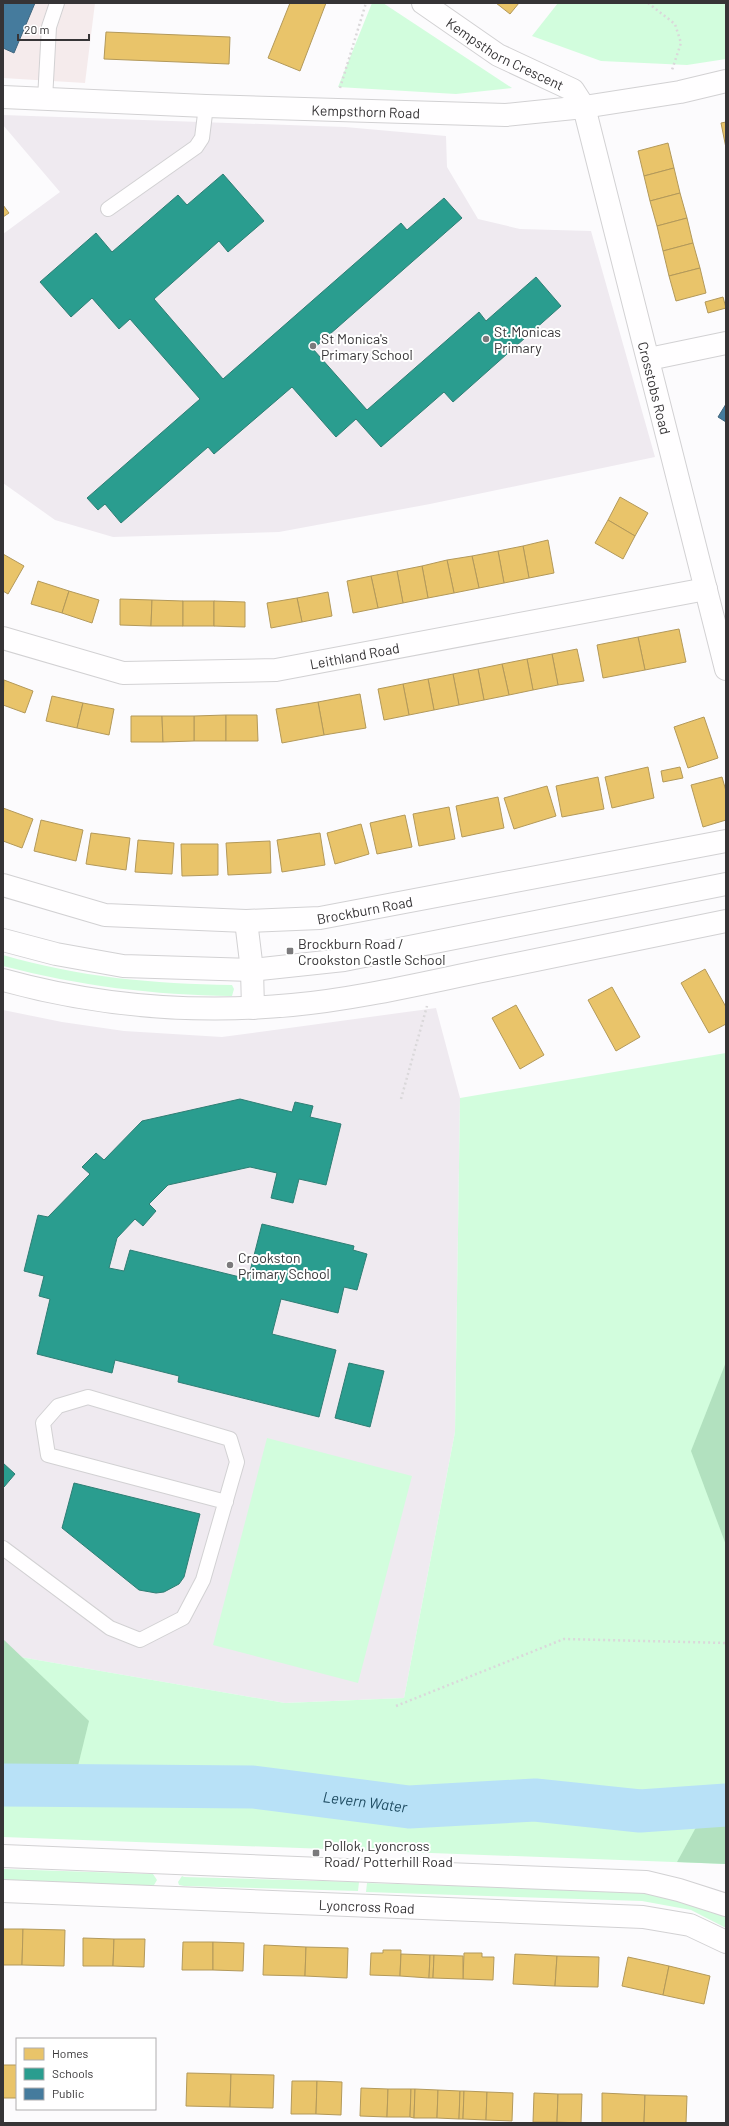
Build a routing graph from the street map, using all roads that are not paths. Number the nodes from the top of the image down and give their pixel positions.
1 (57, 3) edge
2 (423, 3) edge
3 (726, 80) edge
4 (3, 97) edge
5 (45, 99) junction
6 (206, 106) junction
7 (584, 107) junction
8 (108, 209) dead end
9 (726, 343) edge
10 (648, 360) junction
11 (706, 589) junction
12 (3, 638) edge
13 (726, 670) edge
14 (726, 841) edge
15 (726, 884) edge
16 (3, 885) edge
17 (246, 920) junction
18 (726, 921) edge
19 (3, 940) edge
20 (252, 970) junction
21 (3, 980) edge
22 (253, 1008) junction
23 (226, 1502) junction
24 (3, 1548) edge
25 (3, 1856) edge
26 (163, 1863) junction
27 (3, 1891) edge
28 (162, 1896) junction
29 (726, 1906) edge
30 (726, 1942) edge

1 - 5 lane
2 - 7 street, Kempsthorn Crescent
3 - 7 street, Kempsthorn Road
4 - 5 street, Kempsthorn Road
5 - 6 street, Kempsthorn Road
6 - 7 street, Kempsthorn Road
6 - 8 lane
7 - 10 street, Crosstobs Road
9 - 10 street
10 - 11 street, Crosstobs Road
11 - 12 street, Leithland Road
11 - 13 street, Crosstobs Road
14 - 17 street, Brockburn Road
15 - 20 street
16 - 17 street, Brockburn Road
17 - 20 street
18 - 22 street
19 - 20 street
20 - 22 street
21 - 22 street
23 - 23 lane
23 - 24 lane
25 - 26 street
26 - 28 street
26 - 29 street
27 - 28 street, Lyoncross Road
28 - 30 street, Lyoncross Road

